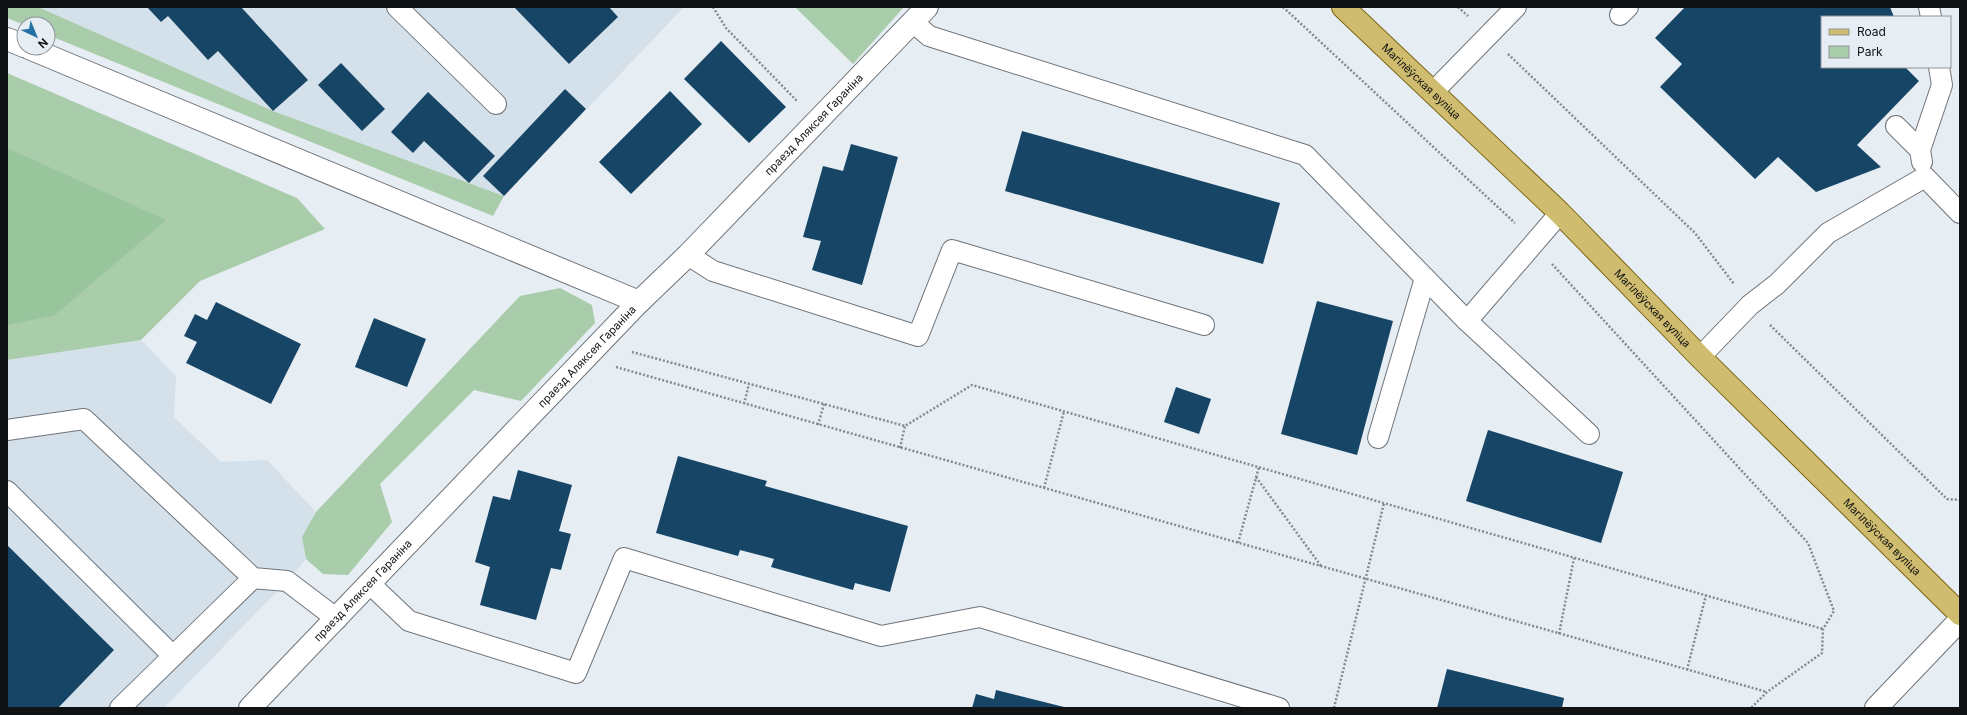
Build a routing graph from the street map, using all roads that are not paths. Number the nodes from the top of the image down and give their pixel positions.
1 (397, 7) edge
2 (1342, 7) edge
3 (1516, 7) edge
4 (920, 15) edge
5 (48, 56) edge
6 (1939, 68) edge
7 (1433, 92) junction
8 (496, 104) dead end
9 (1896, 126) dead end
10 (1920, 150) junction
11 (1925, 178) junction
12 (1560, 213) junction
13 (1960, 213) edge
14 (688, 255) junction
15 (1426, 278) junction
16 (639, 302) junction
17 (1467, 321) junction
18 (1204, 325) dead end
19 (1700, 357) junction
20 (7, 430) edge
21 (1589, 434) dead end
22 (1378, 438) dead end
23 (7, 491) edge
24 (253, 578) junction
25 (370, 584) junction
26 (1960, 614) edge
27 (337, 620) junction
28 (1960, 620) edge
29 (173, 656) junction
30 (120, 708) edge
31 (250, 708) edge
32 (1279, 708) edge
33 (1876, 708) edge

1 - 8 lane
2 - 7 main road, Магілёўская вуліца
3 - 7 lane
4 - 14 street, праезд Аляксея Гараніна
4 - 15 lane
5 - 16 street
6 - 10 lane
7 - 12 main road, Магілёўская вуліца
9 - 10 lane
10 - 11 lane
11 - 13 lane
11 - 19 lane
12 - 17 lane
12 - 19 main road, Магілёўская вуліца
14 - 16 street, праезд Аляксея Гараніна
14 - 18 lane
15 - 17 lane
15 - 22 lane
16 - 25 street, праезд Аляксея Гараніна
17 - 21 lane
19 - 26 main road, Магілёўская вуліца
20 - 24 lane
23 - 29 lane
24 - 27 lane
24 - 29 lane
25 - 27 street, праезд Аляксея Гараніна
25 - 32 lane
27 - 31 street, праезд Аляксея Гараніна
28 - 33 street
29 - 30 lane

